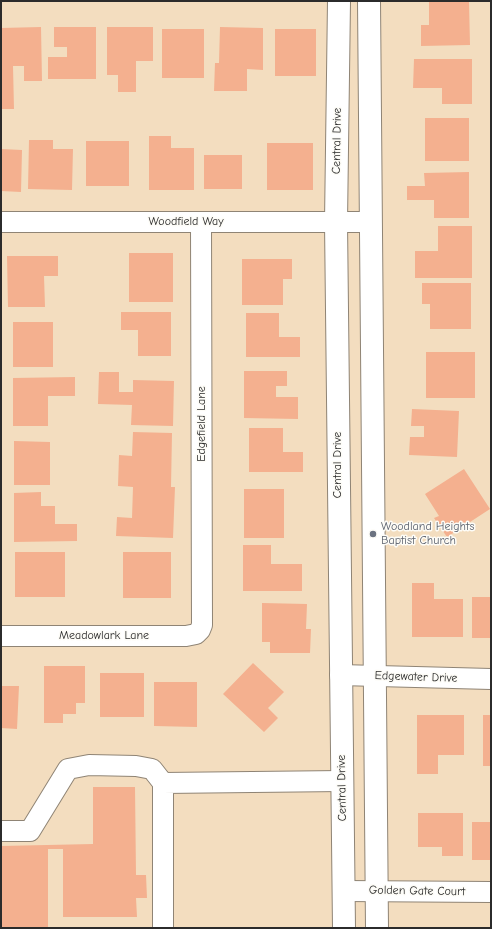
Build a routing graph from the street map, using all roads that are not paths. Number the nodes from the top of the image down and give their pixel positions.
1 (339, 1) edge
2 (369, 1) edge
3 (1, 222) edge
4 (336, 222) junction
5 (371, 222) junction
6 (201, 223) junction
7 (202, 625) joint
8 (1, 636) edge
9 (340, 675) junction
10 (376, 676) junction
11 (491, 679) edge
12 (342, 781) junction
13 (163, 783) junction
14 (1, 831) edge
15 (344, 890) junction
16 (377, 891) junction
17 (491, 892) edge
18 (163, 928) edge
19 (344, 928) edge
20 (377, 928) edge

1 - 4 main road, Central Drive
2 - 5 main road
3 - 6 street, Woodfield Way
4 - 5 street, Woodfield Way
4 - 6 street, Woodfield Way
4 - 9 main road, Central Drive
5 - 10 main road
6 - 7 street, Edgefield Lane
7 - 8 street, Meadowlark Lane
9 - 10 street, Edgewater Drive
9 - 12 main road, Central Drive
10 - 11 street, Edgewater Drive
10 - 16 main road
12 - 13 street
12 - 15 main road, Central Drive
13 - 14 street
13 - 18 street
15 - 16 street, Golden Gate Court
15 - 19 main road, Central Drive
16 - 17 street, Golden Gate Court
16 - 20 main road

